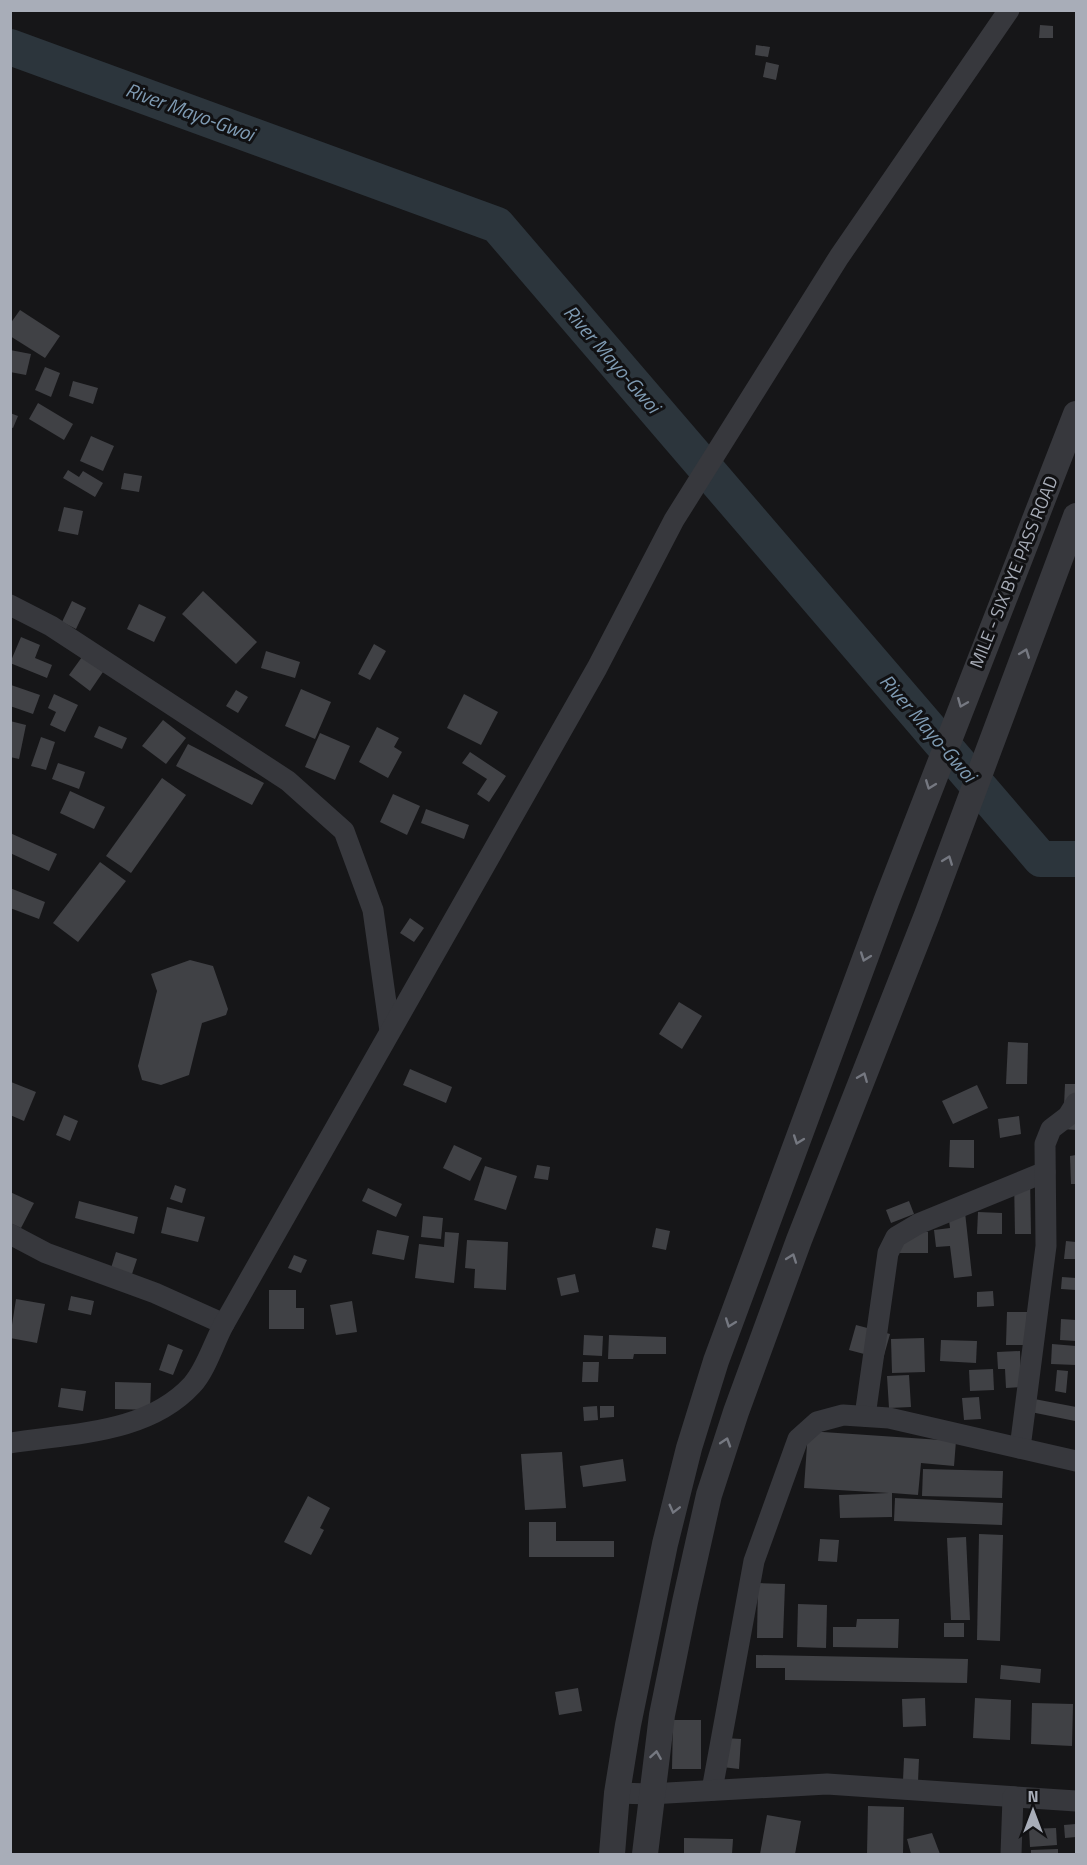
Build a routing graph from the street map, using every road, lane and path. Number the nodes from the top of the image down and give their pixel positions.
1 (1009, 10) edge
2 (1077, 414) edge
3 (1077, 516) edge
4 (10, 605) edge
5 (390, 1031) junction
6 (1077, 1103) edge
7 (1045, 1172) junction
8 (10, 1234) edge
9 (224, 1323) junction
10 (865, 1416) junction
11 (10, 1443) edge
12 (1020, 1448) junction
13 (1077, 1461) edge
14 (712, 1790) junction
15 (617, 1793) junction
16 (650, 1794) junction
17 (1013, 1797) junction
18 (1077, 1800) edge
19 (612, 1854) edge
20 (645, 1854) edge
21 (1011, 1854) edge

1 - 5 street
2 -> 15 street, MILE - SIX BYE PASS ROAD
16 -> 3 street
4 - 5 street
5 - 9 street
6 - 7 street
7 - 10 street
7 - 12 street
8 - 9 street
9 - 11 street
10 - 12 street
10 - 14 street
12 - 13 street
14 - 16 street
14 - 17 street
15 - 16 street
15 - 19 street, MILE - SIX BYE PASS ROAD
16 - 20 street
17 - 18 street
17 - 21 street

